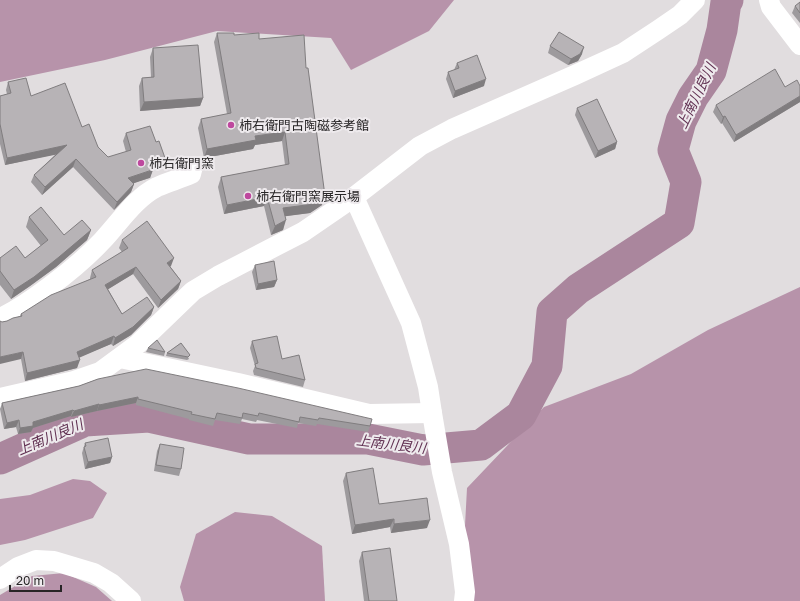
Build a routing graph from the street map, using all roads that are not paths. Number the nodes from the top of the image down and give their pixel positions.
1 (695, 0) edge
2 (769, 0) edge
3 (800, 45) edge
4 (193, 166) dead end
5 (354, 197) junction
6 (0, 318) edge
7 (120, 358) junction
8 (0, 398) edge
9 (432, 414) junction
10 (0, 579) edge
11 (131, 601) edge
12 (464, 601) edge

1 - 5 street
2 - 3 street
4 - 6 street
5 - 7 street
5 - 9 street
7 - 8 street
7 - 9 street
9 - 12 street
10 - 11 street

